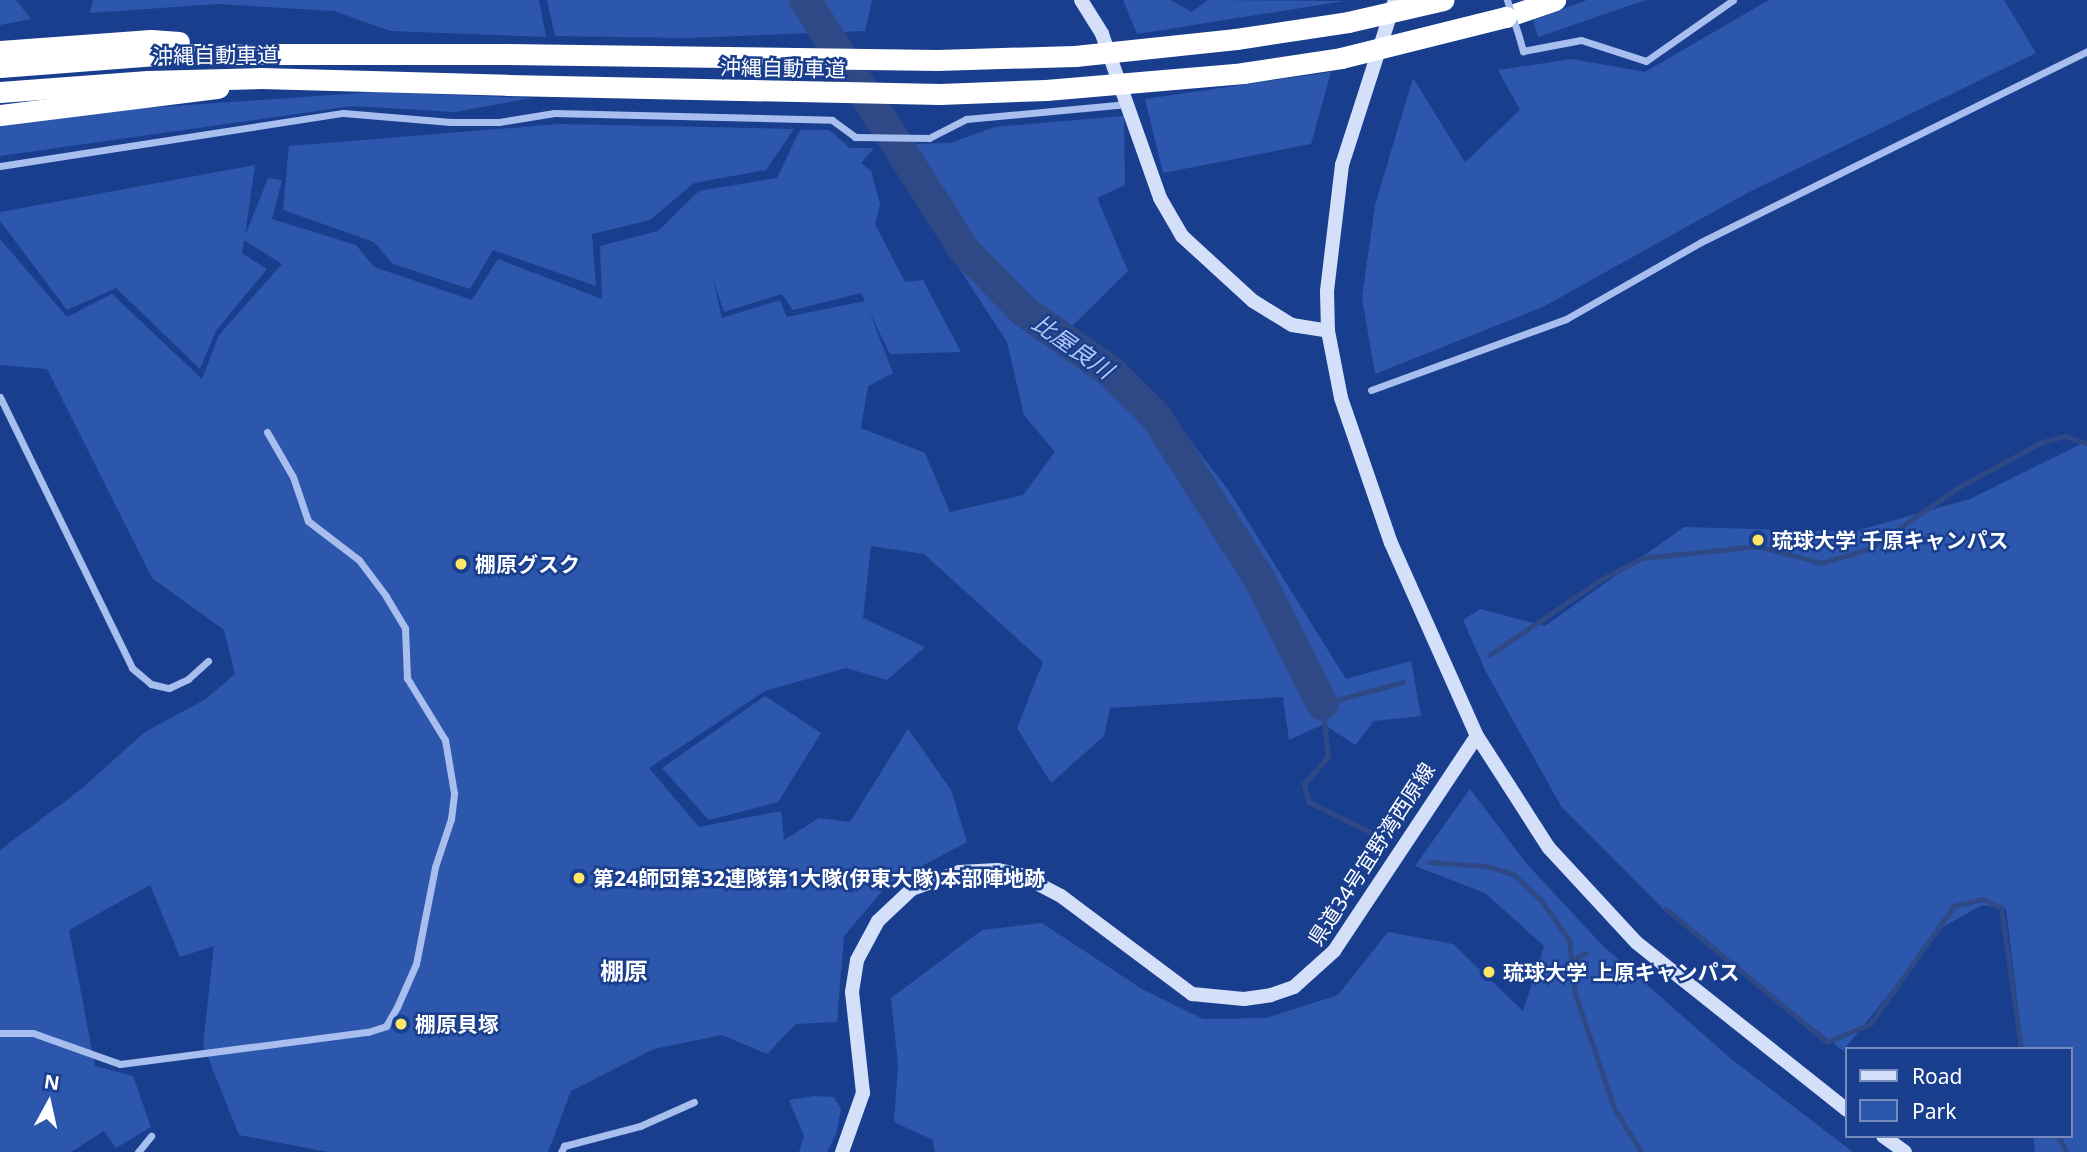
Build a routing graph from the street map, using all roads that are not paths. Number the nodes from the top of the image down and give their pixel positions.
1 (1081, 0) edge
2 (1395, 0) edge
3 (1443, 0) edge
4 (1555, 0) edge
5 (1733, 0) edge
6 (1506, 9) edge
7 (0, 51) edge
8 (2087, 51) edge
9 (310, 52) junction
10 (0, 66) edge
11 (261, 78) junction
12 (0, 92) edge
13 (1128, 104) junction
14 (0, 115) edge
15 (0, 166) edge
16 (1328, 331) junction
17 (1371, 390) dead end
18 (0, 397) edge
19 (267, 432) dead end
20 (208, 661) dead end
21 (1476, 736) junction
22 (0, 1033) edge
23 (694, 1102) dead end
24 (1846, 1109) edge
25 (152, 1136) dead end
26 (1886, 1138) edge
27 (138, 1152) edge
28 (561, 1152) edge
29 (842, 1152) edge
30 (1905, 1152) edge

1 - 13 main road
2 - 16 main road
3 - 9 highway, 沖縄自動車道, bridge
4 - 6 highway, 沖縄自動車道
5 - 6 street, bridge
6 - 11 highway, 沖縄自動車道, bridge
7 - 9 highway
8 - 17 street
9 - 10 highway, 沖縄自動車道
11 - 12 highway, 沖縄自動車道
11 - 14 highway
13 - 15 street
13 - 16 main road
16 - 21 main road
18 - 20 street
19 - 22 street
21 - 24 main road
21 - 29 main road, 県道34号宜野湾西原線
23 - 28 street
25 - 27 street
26 - 30 main road

